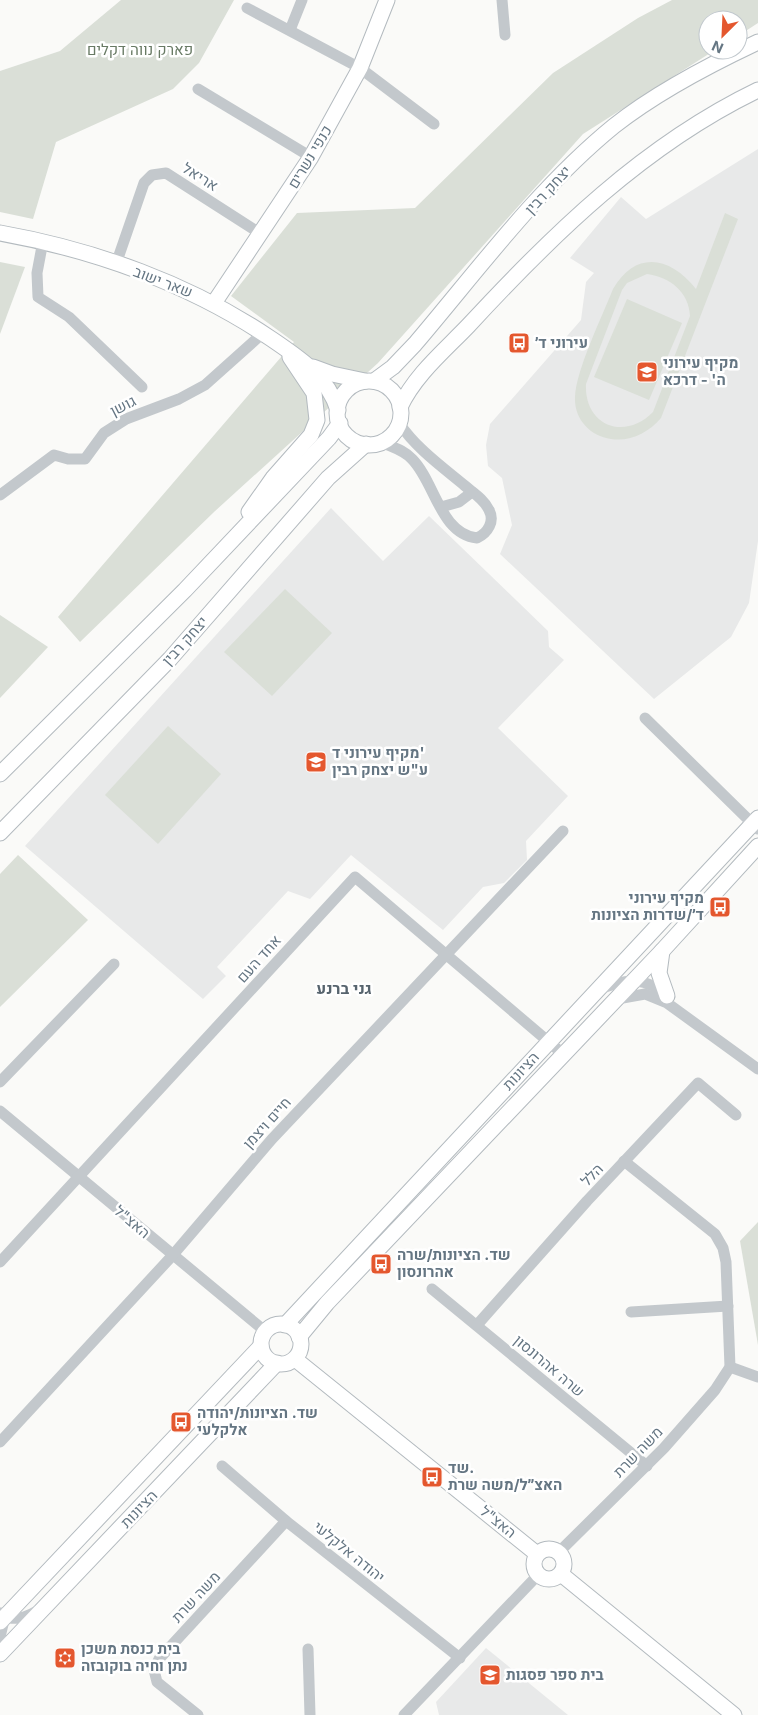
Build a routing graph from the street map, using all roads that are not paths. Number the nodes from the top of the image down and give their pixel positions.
1 (302, 0) edge
2 (387, 0) edge
3 (502, 0) edge
4 (247, 8) dead end
5 (290, 30) junction
6 (505, 35) dead end
7 (758, 42) edge
8 (360, 68) junction
9 (198, 89) dead end
10 (758, 90) edge
11 (434, 124) dead end
12 (311, 158) junction
13 (0, 233) edge
14 (261, 234) junction
15 (43, 241) junction
16 (116, 264) junction
17 (214, 303) junction
18 (263, 334) junction
19 (281, 346) junction
20 (310, 366) junction
21 (370, 381) junction
22 (142, 387) dead end
23 (400, 407) junction
24 (339, 417) junction
25 (399, 423) junction
26 (382, 442) junction
27 (366, 444) junction
28 (472, 492) junction
29 (0, 495) edge
30 (441, 507) junction
31 (240, 531) junction
32 (645, 718) dead end
33 (0, 774) edge
34 (756, 824) edge
35 (563, 831) dead end
36 (0, 834) edge
37 (758, 846) edge
38 (662, 951) junction
39 (446, 953) junction
40 (114, 964) dead end
41 (634, 980) junction
42 (598, 989) junction
43 (667, 996) junction
44 (616, 999) junction
45 (683, 1012) junction
46 (549, 1041) junction
47 (563, 1054) junction
48 (758, 1069) edge
49 (0, 1082) edge
50 (0, 1111) edge
51 (736, 1115) dead end
52 (624, 1161) junction
53 (79, 1177) junction
54 (172, 1256) junction
55 (0, 1262) edge
56 (432, 1289) dead end
57 (728, 1306) junction
58 (631, 1312) dead end
59 (285, 1325) junction
60 (477, 1326) junction
61 (300, 1337) junction
62 (264, 1339) junction
63 (295, 1359) junction
64 (277, 1363) junction
65 (730, 1366) junction
66 (758, 1377) edge
67 (0, 1442) edge
68 (222, 1466) dead end
69 (647, 1466) junction
70 (286, 1521) junction
71 (559, 1552) junction
72 (537, 1554) junction
73 (561, 1574) junction
74 (538, 1575) junction
75 (45, 1607) junction
76 (2, 1616) edge
77 (0, 1636) edge
78 (308, 1649) dead end
79 (0, 1654) edge
80 (460, 1658) junction
81 (198, 1715) edge
82 (310, 1715) edge
83 (404, 1715) edge
84 (734, 1715) edge

1 - 5 street
2 - 8 street, כנפי נשרים
3 - 6 street
4 - 5 street
5 - 8 street
7 - 21 street, יצחק רבין
8 - 11 street
8 - 12 street, כנפי נשרים
9 - 12 street
10 - 23 street
12 - 14 street, כנפי נשרים
13 - 15 street, שאר ישוב
14 - 16 street, אריאל
14 - 17 street, כנפי נשרים
15 - 16 street, שאר ישוב
15 - 22 street, גושן
16 - 17 street, שאר ישוב
17 - 18 street, שאר ישוב
18 - 19 street, שאר ישוב
18 - 29 street, גושן
19 - 20 street, שאר ישוב
19 - 31 street
20 - 21 street, שאר ישוב
20 - 24 street, שאר ישוב
21 - 23 street
21 - 24 street
23 - 25 street
24 - 27 street
24 - 31 street
25 - 26 street
25 - 28 street
26 - 27 street
26 - 30 street
27 - 36 street, יצחק רבין
28 - 30 street
28 - 30 street
31 - 33 street
32 - 34 street
34 - 42 street, הציונות
35 - 39 street, חיים ויצמן
37 - 38 street, הציונות
38 - 41 street, הציונות
38 - 43 street
39 - 46 street, אחד העם
39 - 53 street, אחד העם
39 - 54 street, חיים ויצמן
40 - 49 street
41 - 42 street
41 - 43 street
41 - 44 street, הציונות
42 - 46 street, הציונות
43 - 45 street
44 - 45 street
44 - 47 street, הציונות
45 - 48 street
46 - 47 street, אחד העם
46 - 59 street, הציונות
47 - 61 street, הציונות
50 - 53 street, האצ"ל
51 - 52 street, הלל
52 - 57 street
52 - 60 street, הלל
53 - 54 street, האצ"ל
53 - 55 street, אחד העם
54 - 62 street, האצ"ל
54 - 67 street, חיים ויצמן
56 - 60 street, שרה אהרונסון
57 - 58 street
57 - 65 street
59 - 61 street
59 - 62 street
60 - 69 street, שרה אהרונסון
61 - 63 street
62 - 64 street
62 - 76 street, הציונות
63 - 64 street
63 - 72 street, האצ"ל
64 - 75 street, הציונות
65 - 66 street
65 - 69 street, משה שרת
68 - 70 street, יהודה אלקלעי
69 - 71 street, משה שרת
70 - 80 street, יהודה אלקלעי
70 - 81 street, משה שרת
71 - 72 street
71 - 73 street
72 - 74 street
73 - 74 street
73 - 84 street
74 - 80 street
75 - 76 street
75 - 79 street, הציונות
76 - 77 street
78 - 82 street
80 - 83 street

